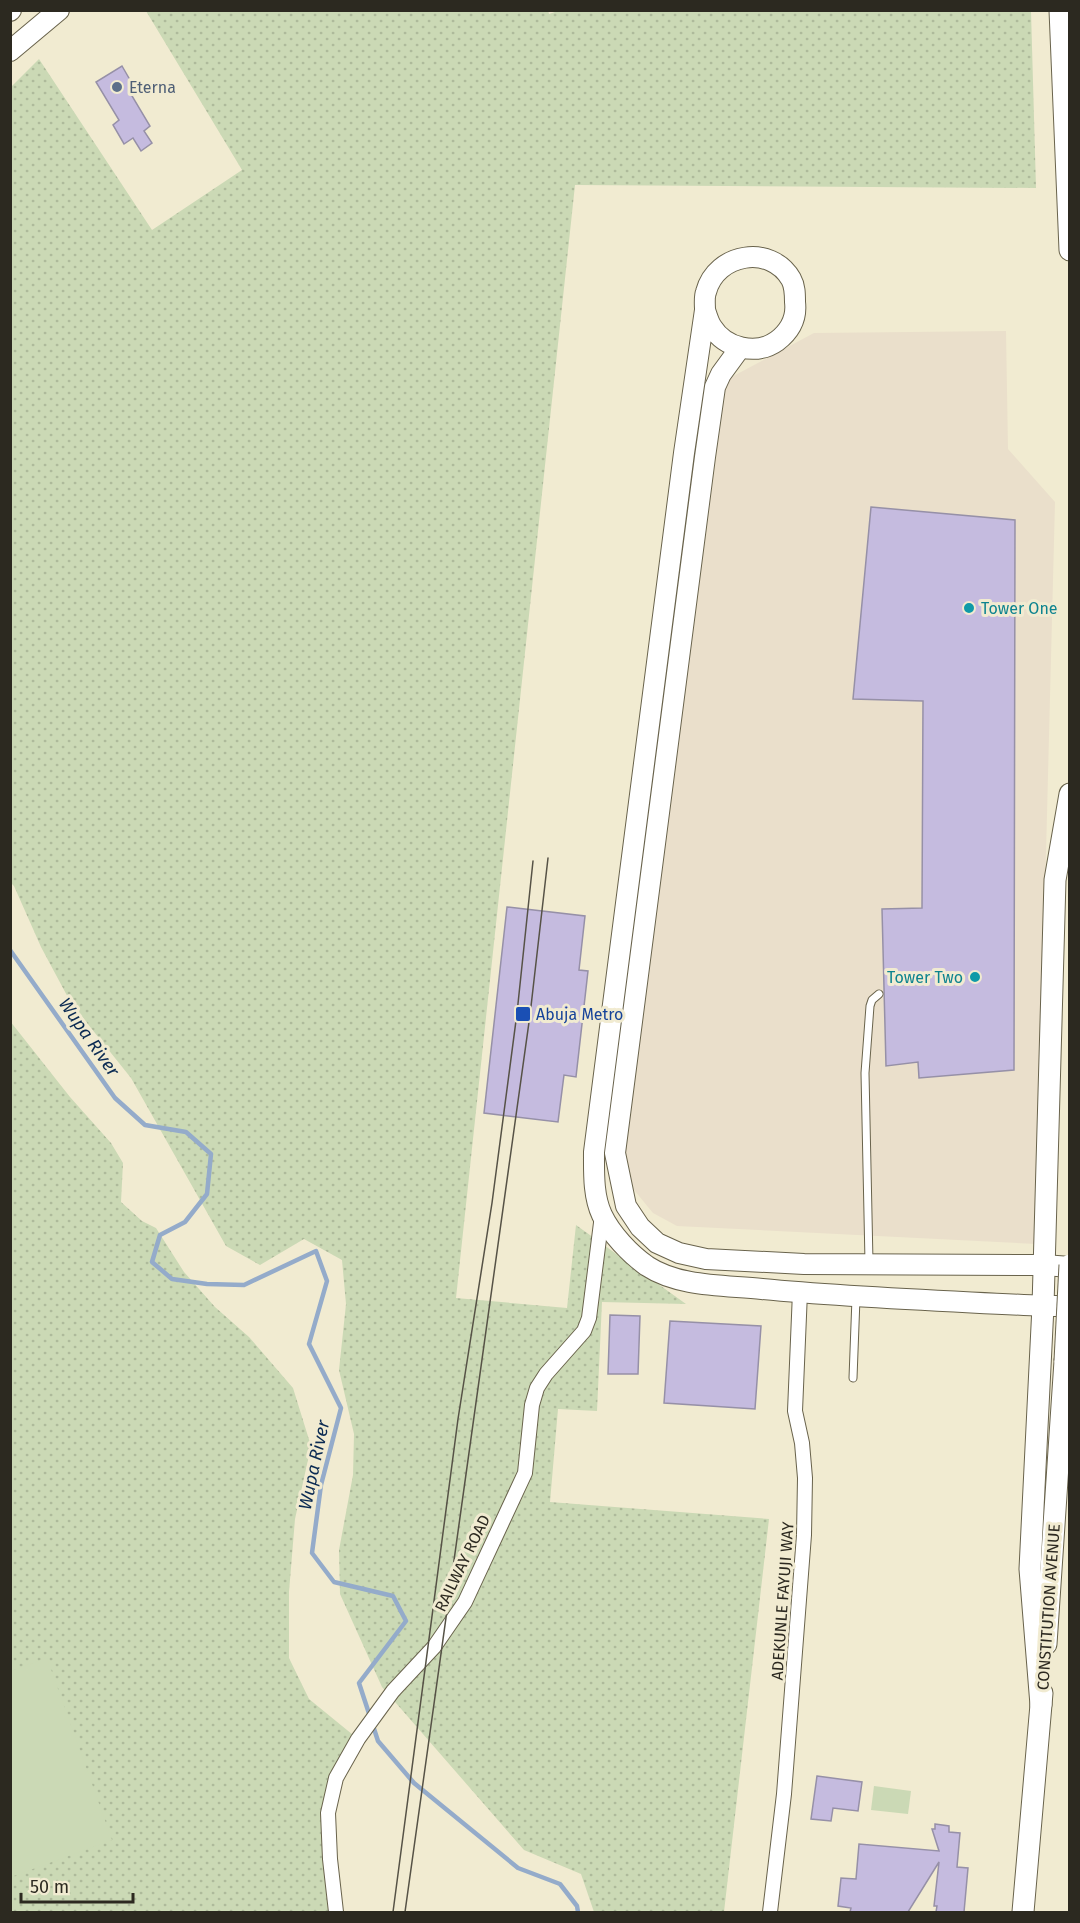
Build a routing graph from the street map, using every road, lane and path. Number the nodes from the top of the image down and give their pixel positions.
1 (58, 10) edge
2 (1060, 10) edge
3 (10, 51) edge
4 (1070, 250) edge
5 (705, 310) junction
6 (740, 348) junction
7 (1070, 794) edge
8 (879, 994) dead end
9 (602, 1214) junction
10 (869, 1264) junction
11 (1044, 1265) junction
12 (1070, 1266) edge
13 (800, 1292) junction
14 (856, 1296) junction
15 (1043, 1306) junction
16 (1070, 1306) edge
17 (853, 1378) dead end
18 (1041, 1705) junction
19 (336, 1912) edge
20 (770, 1912) edge
21 (1023, 1912) edge

1 - 3 street
2 - 4 main road
5 - 6 street
5 - 6 street
5 - 9 street
6 - 10 street
7 - 11 main road
8 - 10 lane
9 - 13 street
9 - 19 street, RAILWAY ROAD
10 - 11 street
11 - 12 street
11 - 15 main road
12 - 18 main road, CONSTITUTION AVENUE, bridge
13 - 14 street
13 - 20 street, ADEKUNLE FAYUJI WAY
14 - 15 street
14 - 17 lane
15 - 16 street
15 - 18 main road
18 - 21 main road, CONSTITUTION AVENUE

